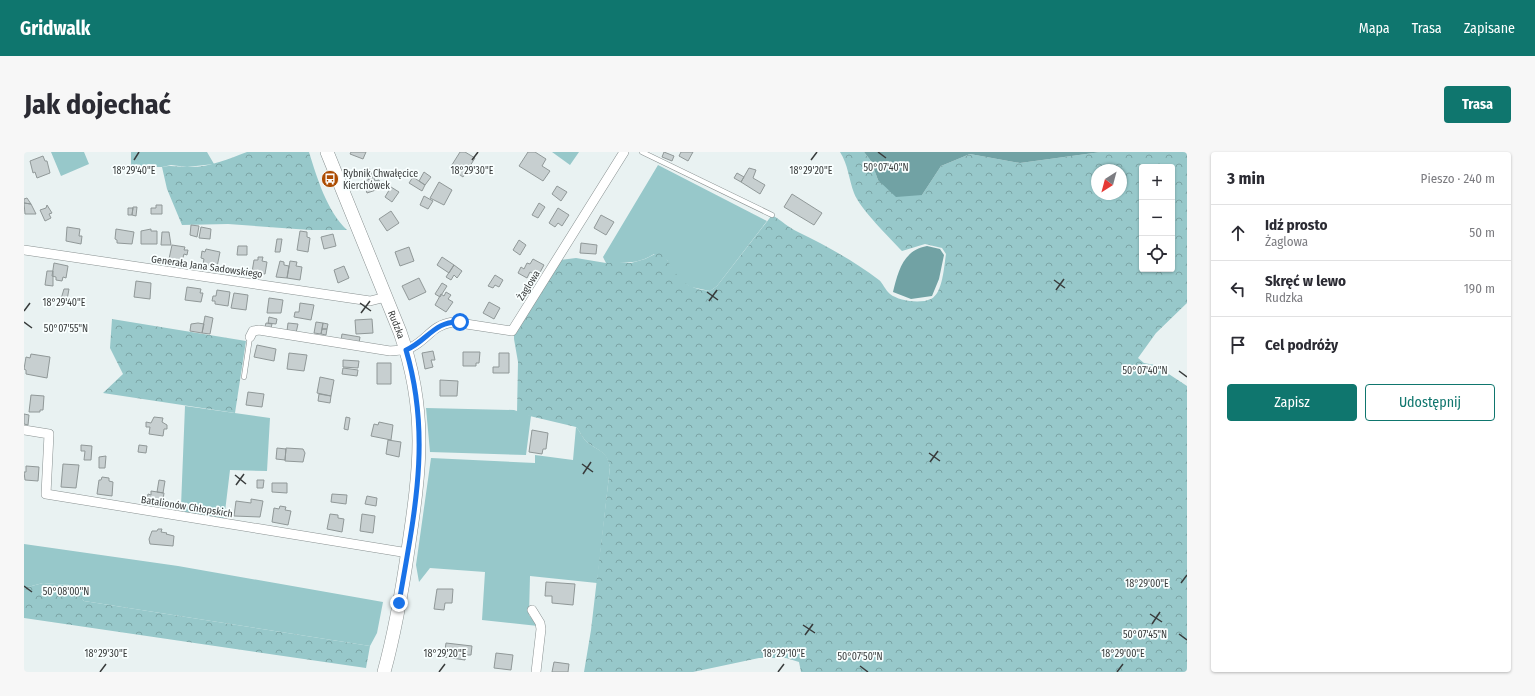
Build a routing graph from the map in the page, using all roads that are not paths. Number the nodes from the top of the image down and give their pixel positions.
1 (327, 152) edge
2 (624, 152) edge
3 (642, 152) edge
4 (772, 216) dead end
5 (24, 250) edge
6 (386, 297) junction
7 (250, 337) joint
8 (406, 350) junction
9 (244, 377) dead end
10 (24, 430) edge
11 (408, 553) junction
12 (532, 610) dead end
13 (384, 672) edge
14 (536, 672) edge

1 - 6 main road, Rudzka
2 - 8 street, Żaglowa
3 - 4 lane
5 - 6 street, Generała Jana Sadowskiego
6 - 8 main road, Rudzka
7 - 8 street
7 - 9 lane
8 - 11 main road, Rudzka
10 - 11 street, Batalionów Chłopskich
11 - 13 main road, Rudzka
12 - 14 street

